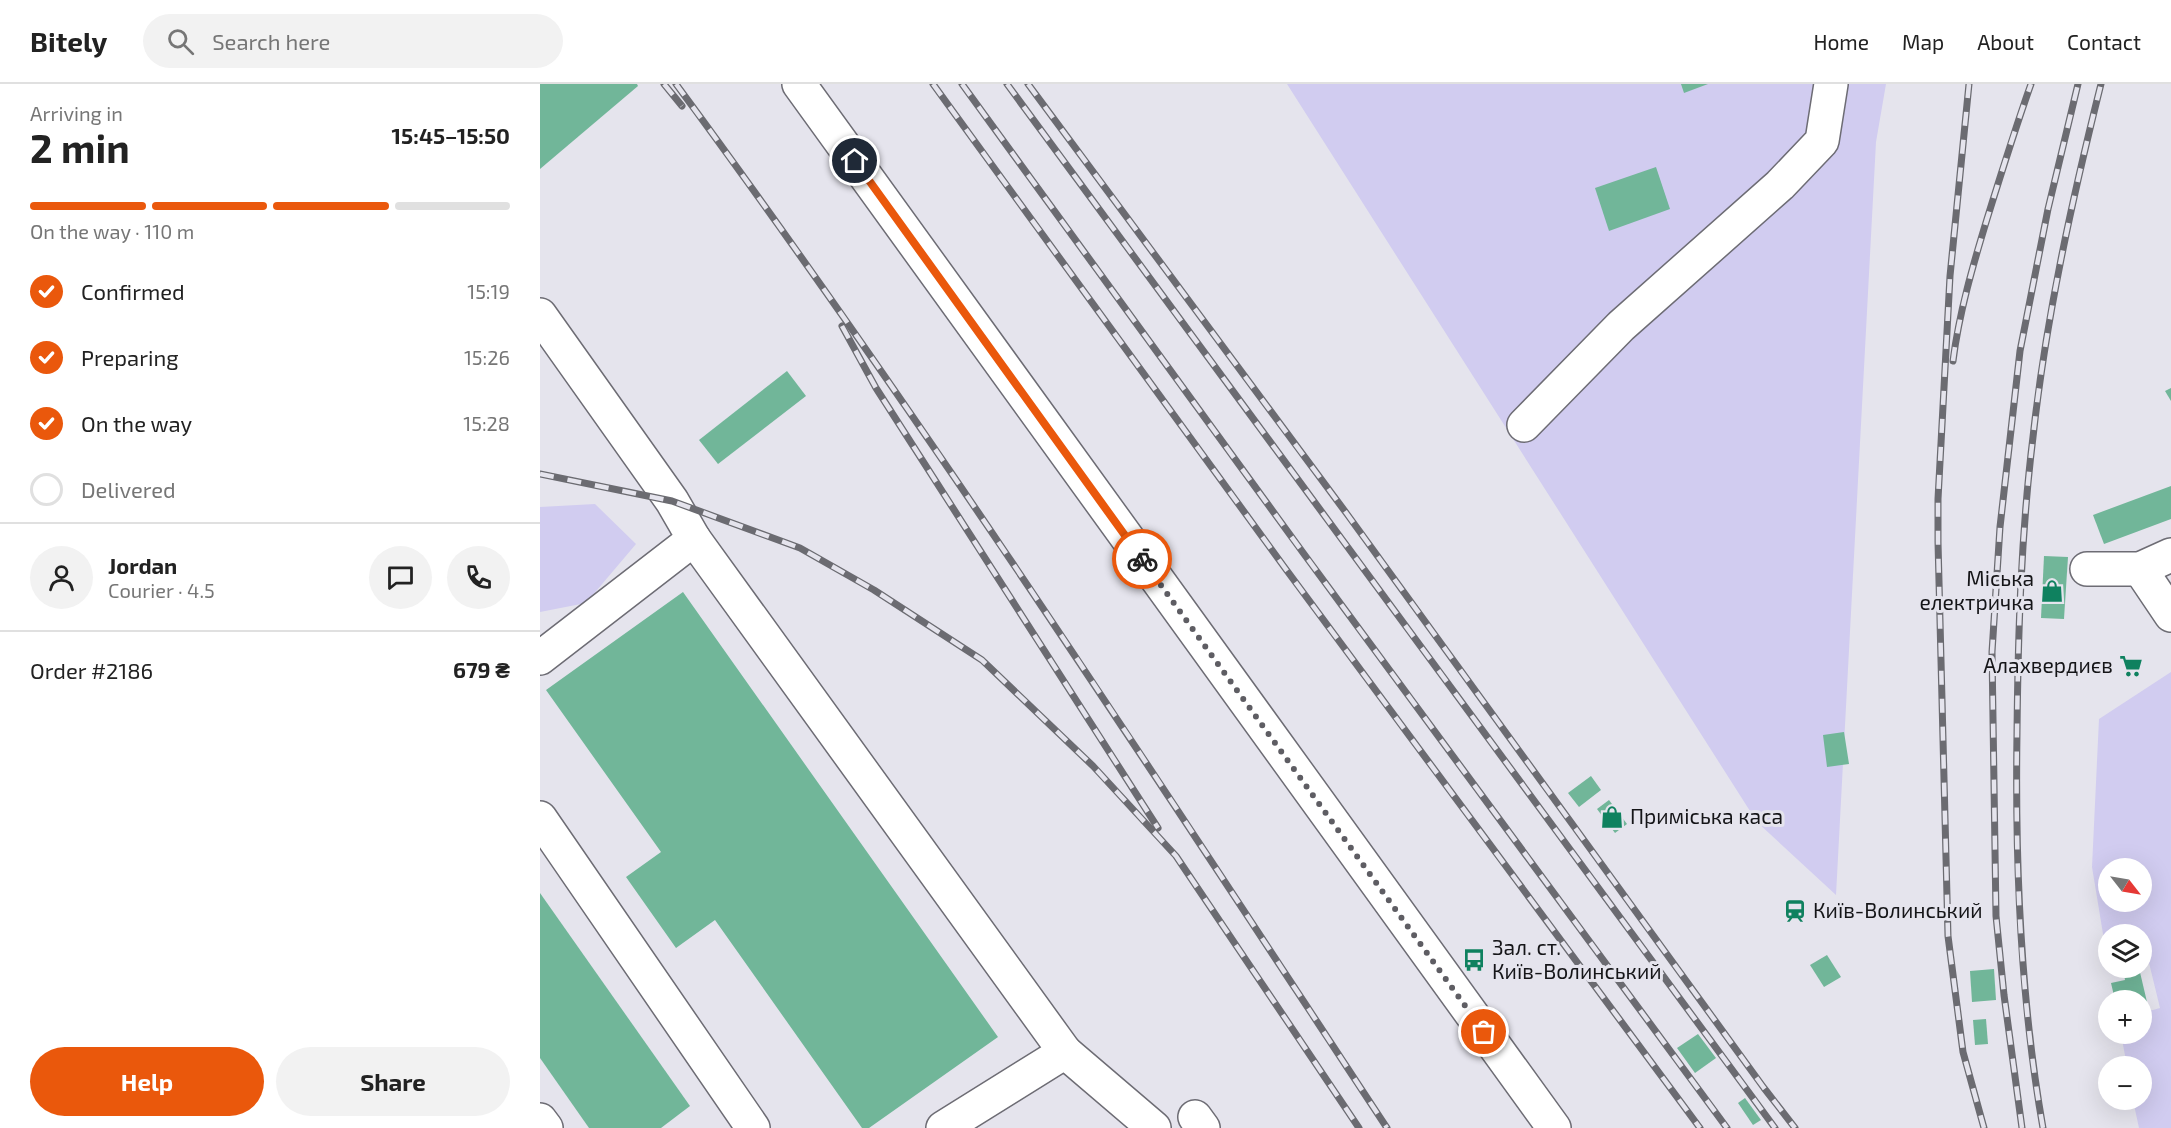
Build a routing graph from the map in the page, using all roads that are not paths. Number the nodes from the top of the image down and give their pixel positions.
1 (799, 84) edge
2 (1831, 84) edge
3 (540, 315) edge
4 (1524, 426) dead end
5 (694, 539) junction
6 (2171, 555) edge
7 (2087, 569) dead end
8 (2140, 569) junction
9 (2171, 615) edge
10 (540, 658) edge
11 (540, 818) edge
12 (1065, 1052) junction
13 (540, 1120) edge
14 (546, 1128) edge
15 (753, 1128) edge
16 (943, 1128) edge
17 (1154, 1128) edge
18 (1554, 1128) edge

1 - 18 main road
2 - 4 main road
3 - 5 main road
5 - 10 main road
5 - 12 main road
6 - 8 main road
7 - 8 main road
8 - 9 main road
11 - 15 main road
12 - 16 main road
12 - 17 main road
13 - 14 main road

